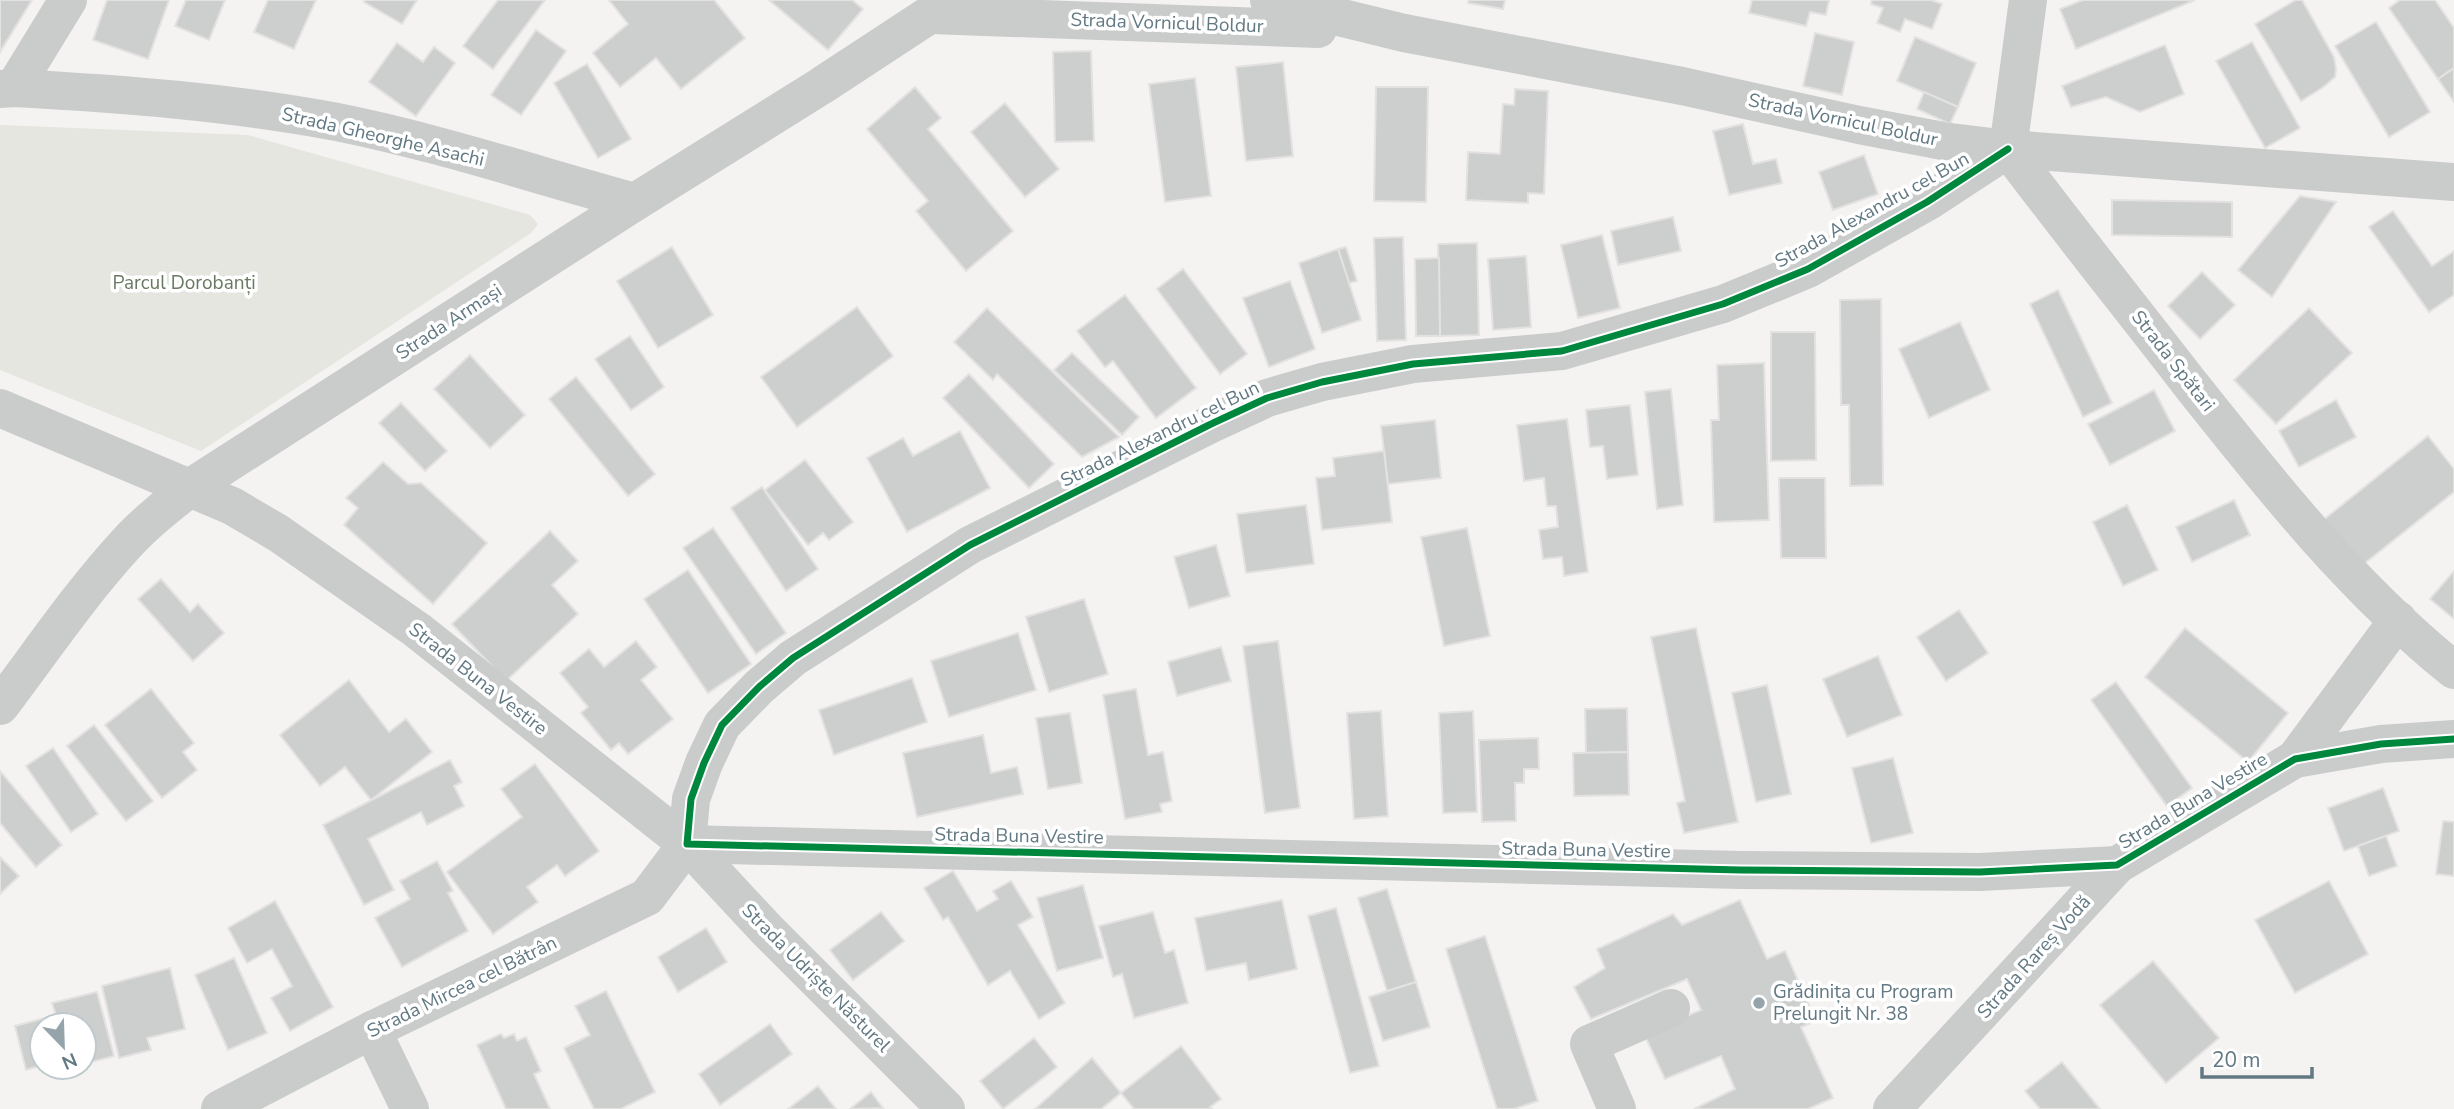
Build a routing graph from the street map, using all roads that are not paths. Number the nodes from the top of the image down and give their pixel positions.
1 (68, 0) edge
2 (1269, 0) edge
3 (2028, 0) edge
4 (941, 8) edge
5 (1404, 33) junction
6 (7, 88) edge
7 (2008, 149) junction
8 (2454, 182) edge
9 (635, 202) junction
10 (0, 408) edge
11 (191, 487) junction
12 (2398, 620) junction
13 (2454, 670) edge
14 (0, 706) edge
15 (2454, 739) edge
16 (2295, 759) junction
17 (687, 844) junction
18 (2117, 865) junction
19 (1671, 1008) dead end
20 (372, 1030) junction
21 (1931, 1093) edge
22 (220, 1109) edge
23 (410, 1109) edge
24 (946, 1109) edge
25 (1618, 1109) edge
26 (1892, 1109) edge

1 - 6 street
2 - 5 street, Strada Vornicul Boldur
3 - 7 street
4 - 5 street, Strada Vornicul Boldur
4 - 9 street, Strada Armași
5 - 7 street, Strada Vornicul Boldur
6 - 9 street, Strada Gheorghe Asachi
7 - 8 street, Strada Vornicul Boldur
7 - 12 street, Strada Spătari
7 - 17 street, Strada Alexandru cel Bun
9 - 11 street, Strada Armași
10 - 11 street, Strada Buna Vestire
11 - 14 street, Strada Armași
11 - 17 street, Strada Buna Vestire
12 - 13 street, Strada Spătari
12 - 16 street
15 - 16 street, Strada Buna Vestire
16 - 18 street, Strada Buna Vestire
17 - 18 street, Strada Buna Vestire
17 - 20 street, Strada Mircea cel Bătrân
17 - 24 street, Strada Udriște Năsturel
18 - 21 street, Strada Rareș Vodă
19 - 25 street
20 - 22 street, Strada Mircea cel Bătrân
20 - 23 street
21 - 26 street, Strada Rareș Vodă

